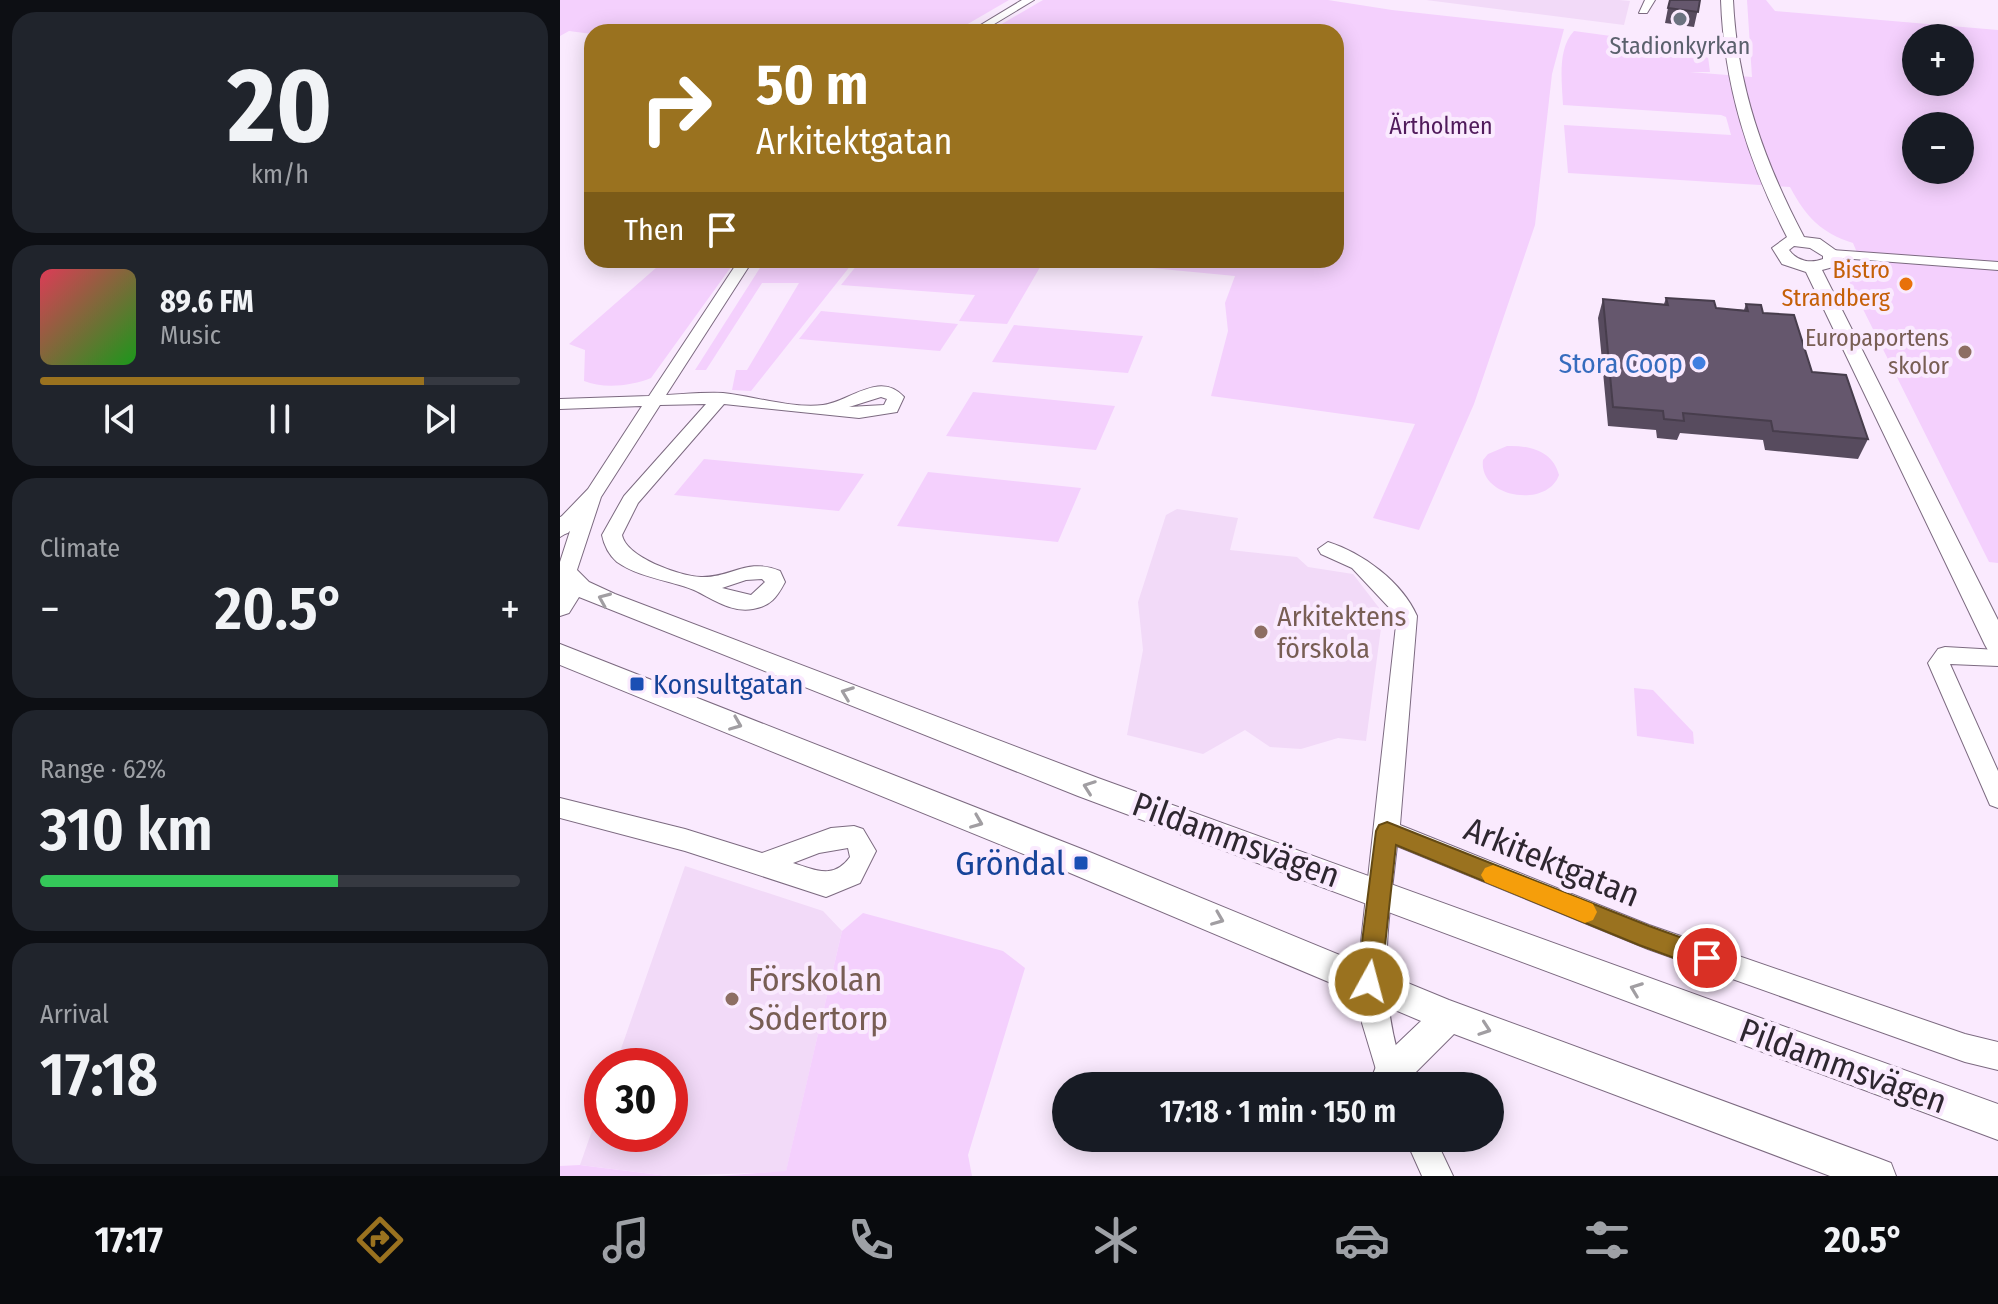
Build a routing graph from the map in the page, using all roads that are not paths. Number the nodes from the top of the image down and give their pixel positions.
1 (1029, 0) edge
2 (1650, 0) edge
3 (1727, 0) edge
4 (1643, 11) dead end
5 (988, 24) edge
6 (1798, 241) junction
7 (1832, 254) junction
8 (1998, 266) edge
9 (1812, 267) junction
10 (741, 268) edge
11 (720, 398) junction
12 (655, 399) junction
13 (560, 404) edge
14 (828, 410) dead end
15 (594, 493) junction
16 (561, 527) edge
17 (1328, 549) dead end
18 (565, 573) edge
19 (699, 584) dead end
20 (560, 607) edge
21 (1998, 645) edge
22 (560, 654) edge
23 (1998, 658) edge
24 (1998, 798) edge
25 (560, 808) edge
26 (1387, 831) junction
27 (764, 864) dead end
28 (1380, 893) junction
29 (1369, 982) junction
30 (1449, 1016) junction
31 (1998, 1056) edge
32 (1389, 1072) edge
33 (1399, 1072) edge
34 (1998, 1122) edge
35 (1427, 1152) edge
36 (1438, 1176) edge
37 (1878, 1176) edge

1 - 5 street
2 - 4 street
3 - 6 main road
6 - 7 main road
6 - 9 main road
7 - 8 street
7 - 9 main road
9 - 21 main road
10 - 12 street
11 - 12 street
11 - 14 street
11 - 19 street
12 - 13 street
12 - 15 street
15 - 16 street
15 - 18 street
17 - 26 street
18 - 20 main road
28 -> 18 main road, Pildammsvägen
22 -> 29 main road
23 - 24 street
25 - 27 street
26 - 28 street
26 - 31 street, Arkitektgatan
28 - 29 street
34 -> 28 main road, Pildammsvägen
29 - 30 main road
29 - 32 street
30 - 33 main road
30 -> 37 main road
35 - 36 street

